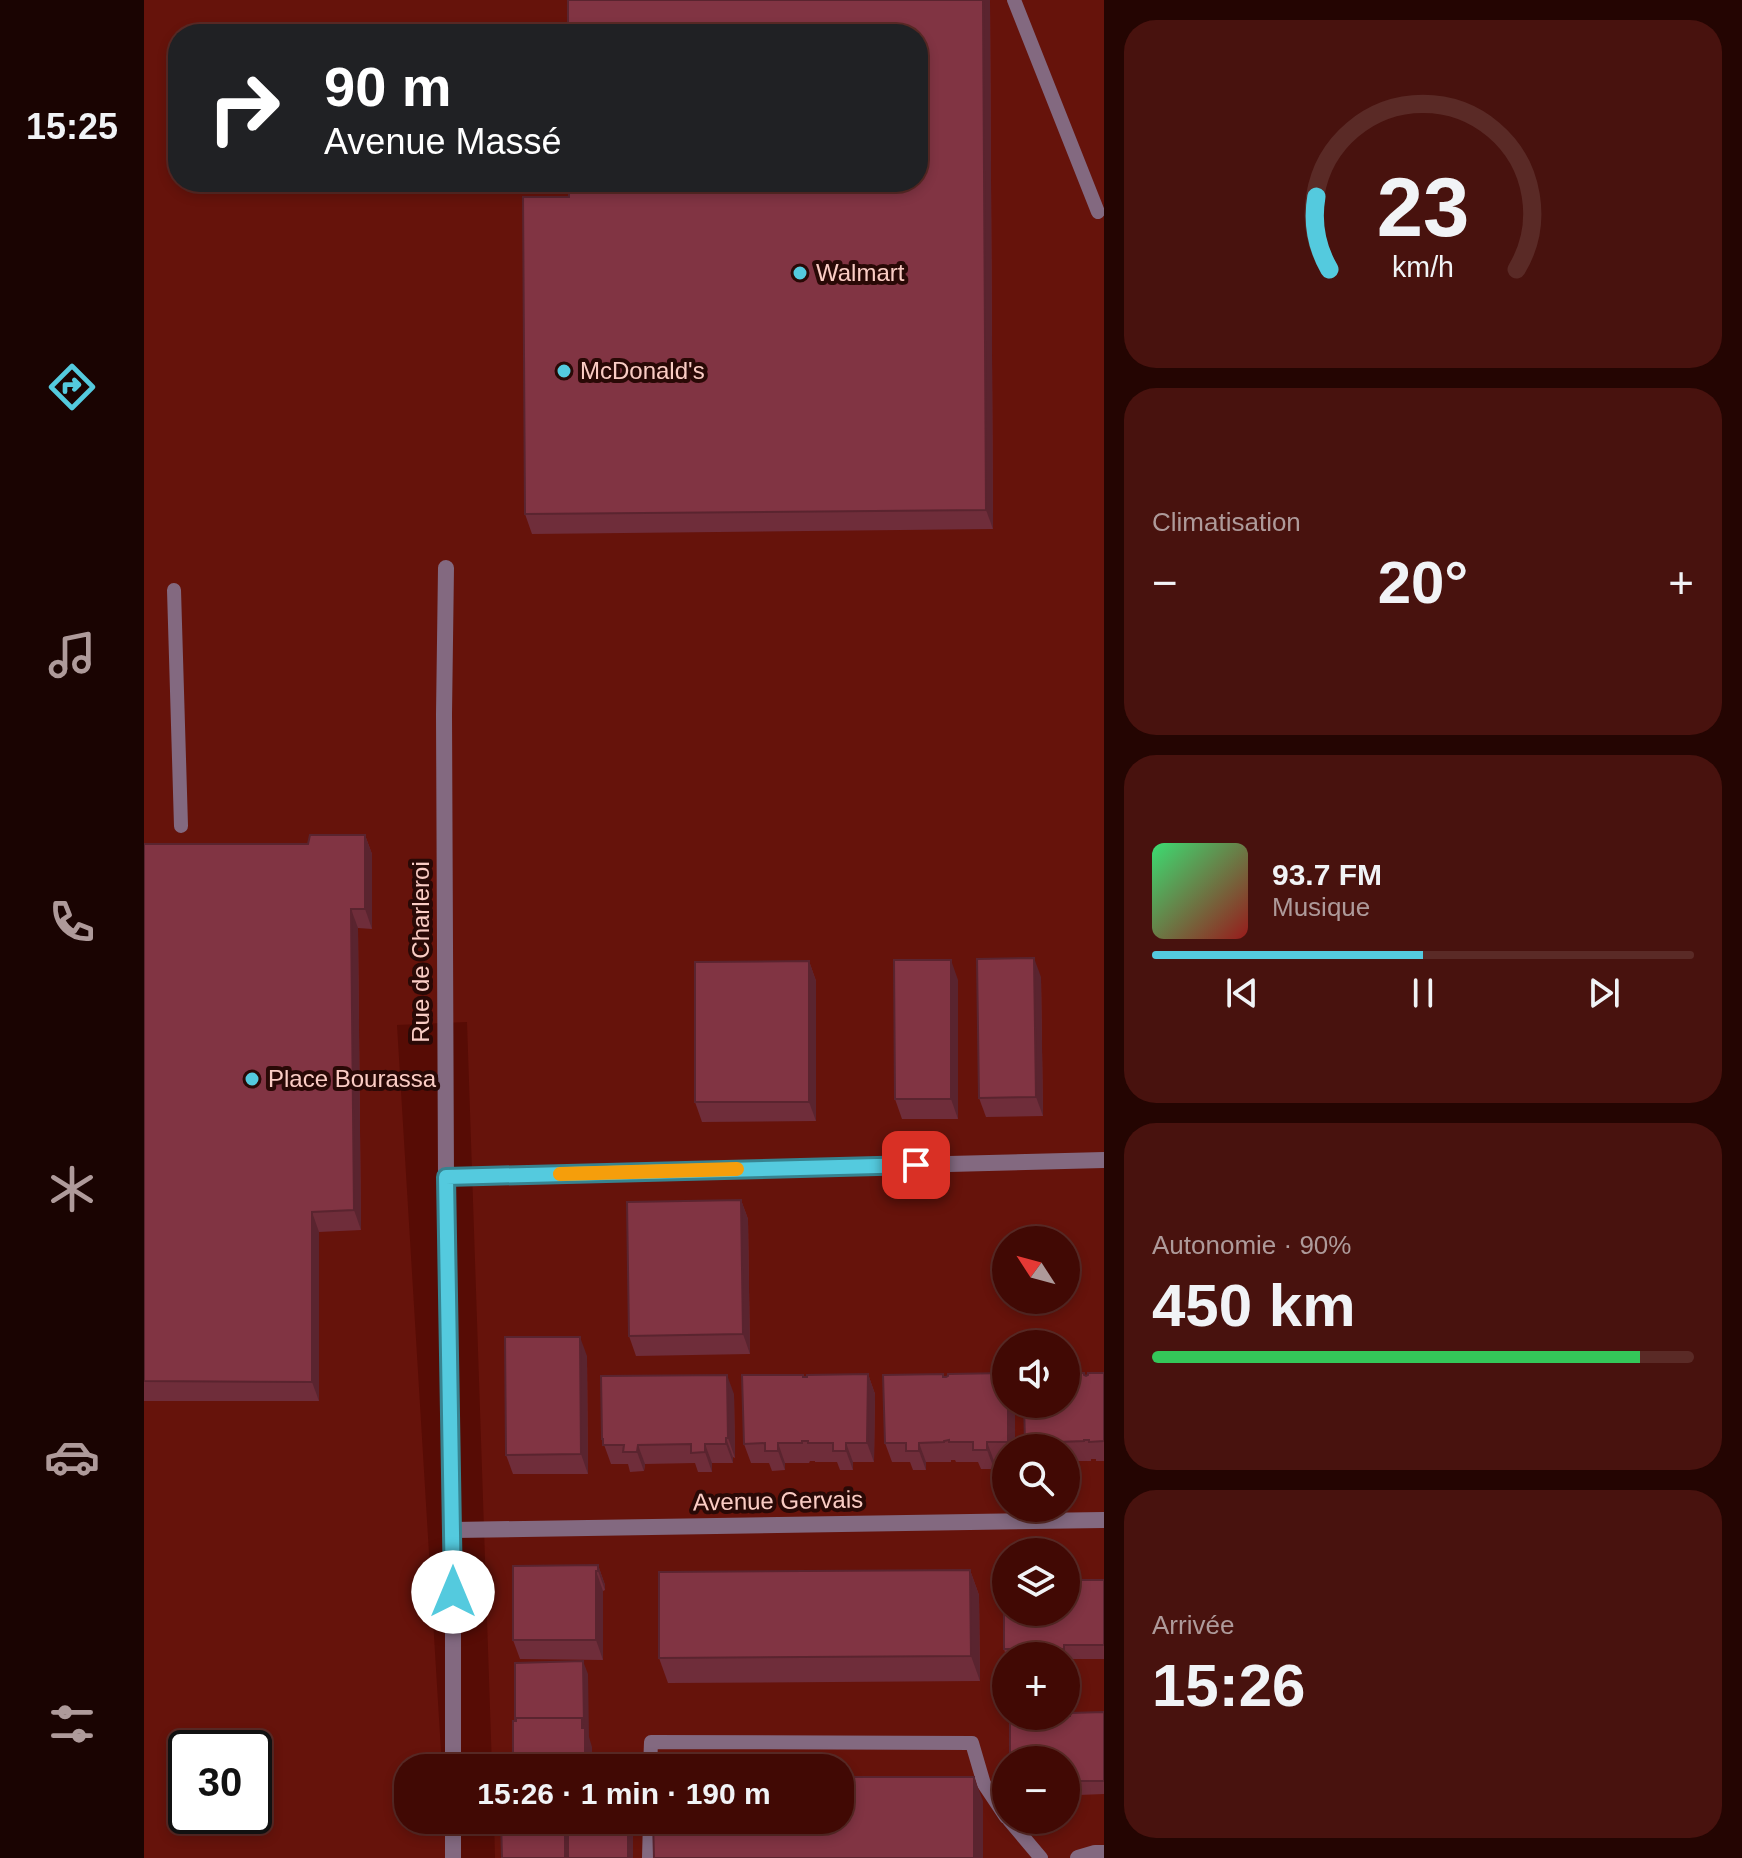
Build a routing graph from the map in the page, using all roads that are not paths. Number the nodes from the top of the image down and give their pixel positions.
1 (1014, 0) edge
2 (1098, 212) dead end
3 (446, 568) dead end
4 (174, 590) dead end
5 (181, 826) dead end
6 (1104, 1160) edge
7 (446, 1177) junction
8 (1104, 1520) edge
9 (453, 1530) junction
10 (453, 1754) edge
11 (651, 1754) edge
12 (992, 1796) edge
13 (453, 1834) edge
14 (650, 1834) edge
15 (1021, 1834) edge
16 (1104, 1853) edge
17 (453, 1858) edge
18 (649, 1858) edge
19 (1041, 1858) edge
20 (1078, 1858) edge

1 - 2 lane
3 - 7 street, Rue de Charleroi
4 - 5 lane
6 - 7 street
7 - 9 street, Rue de Charleroi
8 - 9 street, Avenue Gervais
9 - 10 street, Rue de Charleroi
11 - 12 lane
13 - 17 street
14 - 18 lane
15 - 19 lane
16 - 20 street

